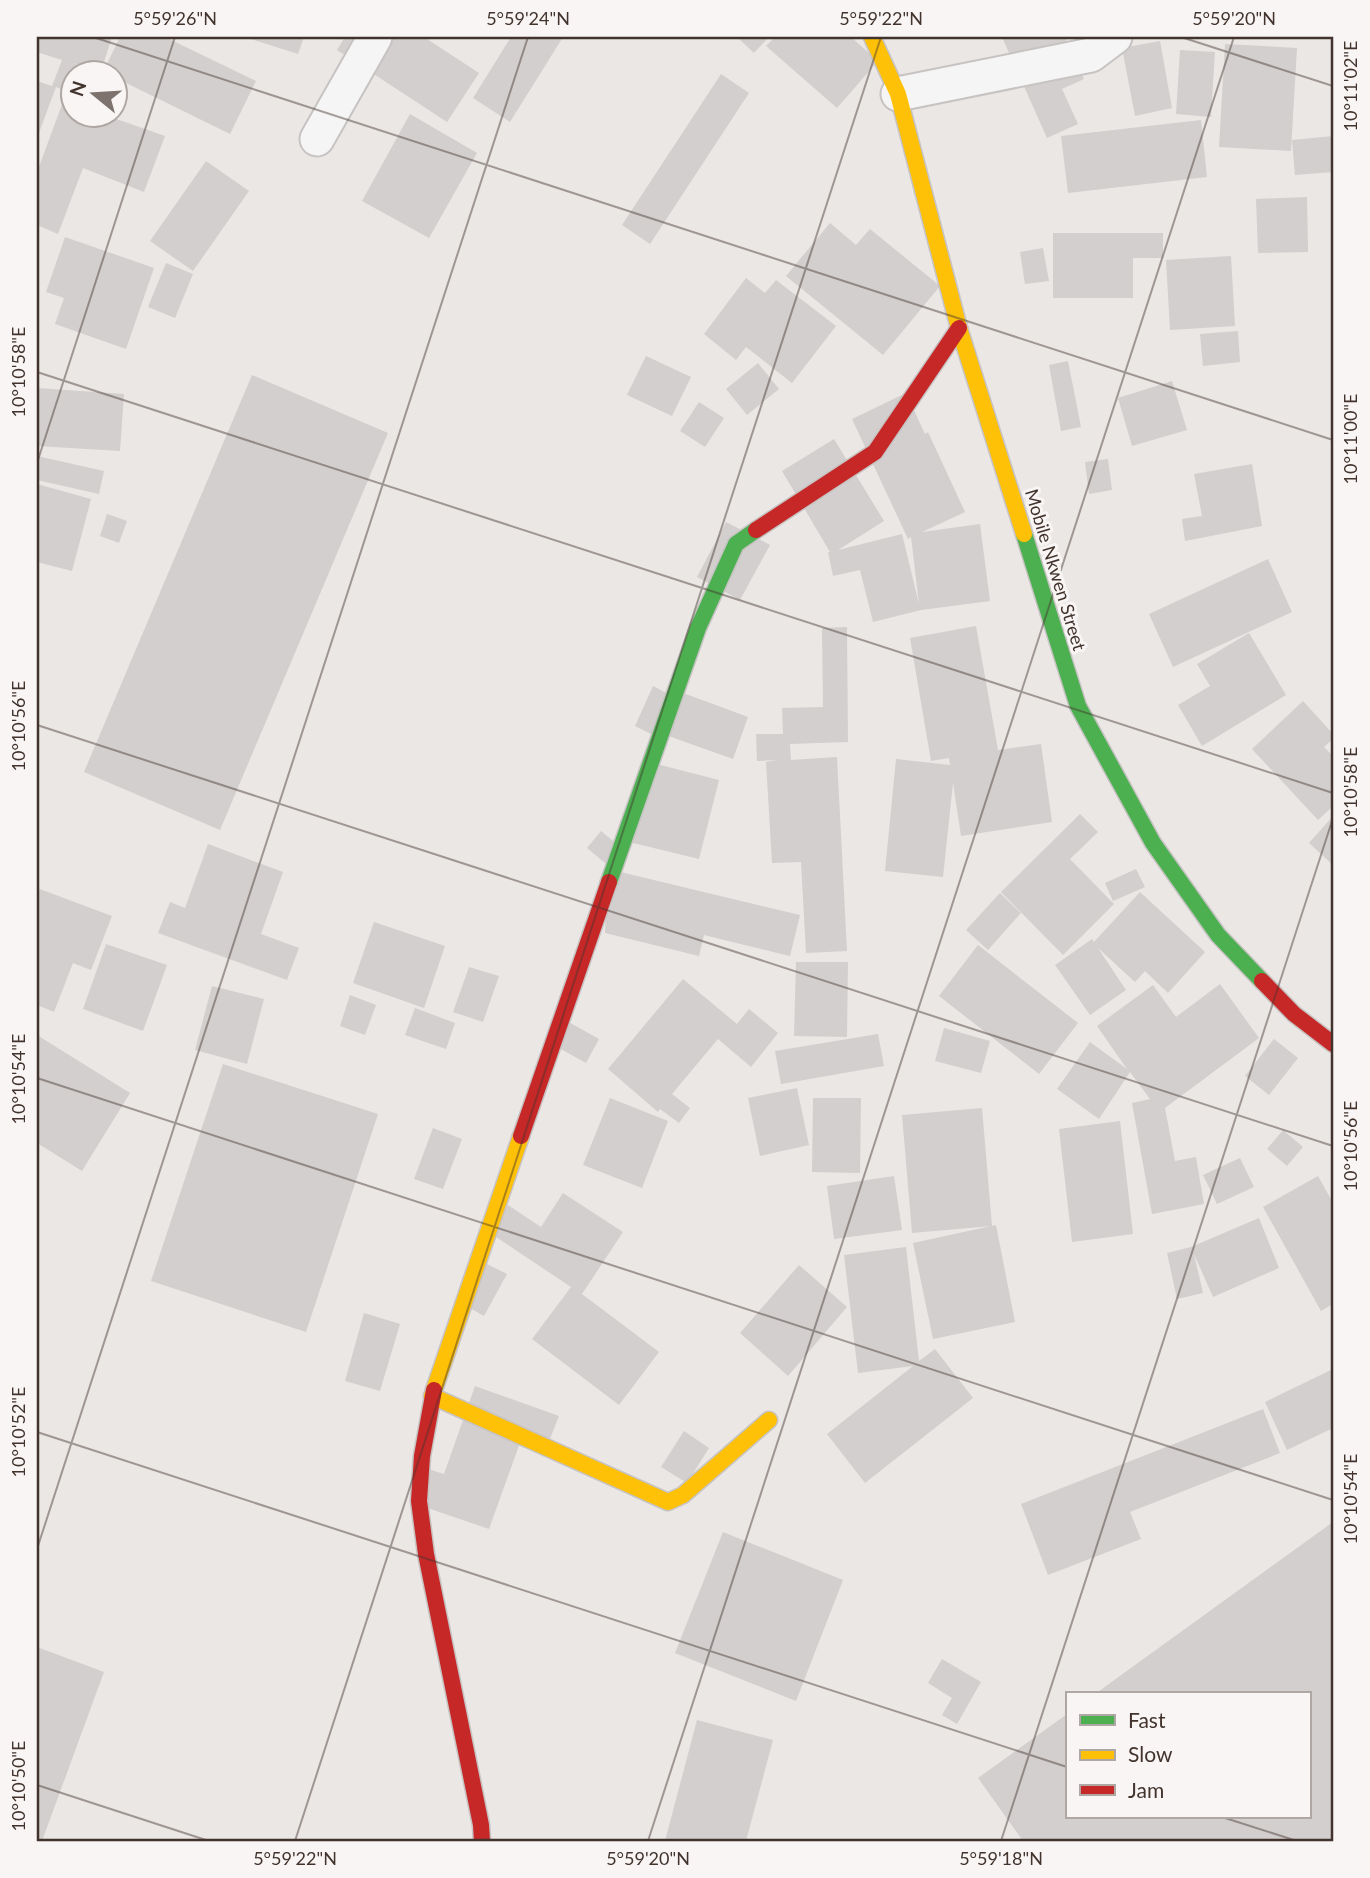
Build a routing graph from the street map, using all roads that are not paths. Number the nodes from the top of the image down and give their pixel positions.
1 (375, 37) edge
2 (872, 37) edge
3 (1115, 37) edge
4 (898, 94) junction
5 (317, 139) dead end
6 (959, 328) junction
7 (1333, 1044) edge
8 (432, 1396) junction
9 (769, 1420) dead end
10 (482, 1841) edge

1 - 5 street
2 - 4 main road, Mobile Nkwen Street
3 - 4 street
4 - 6 main road, Mobile Nkwen Street
6 - 7 main road, Mobile Nkwen Street
6 - 8 main road
8 - 9 main road
8 - 10 main road

